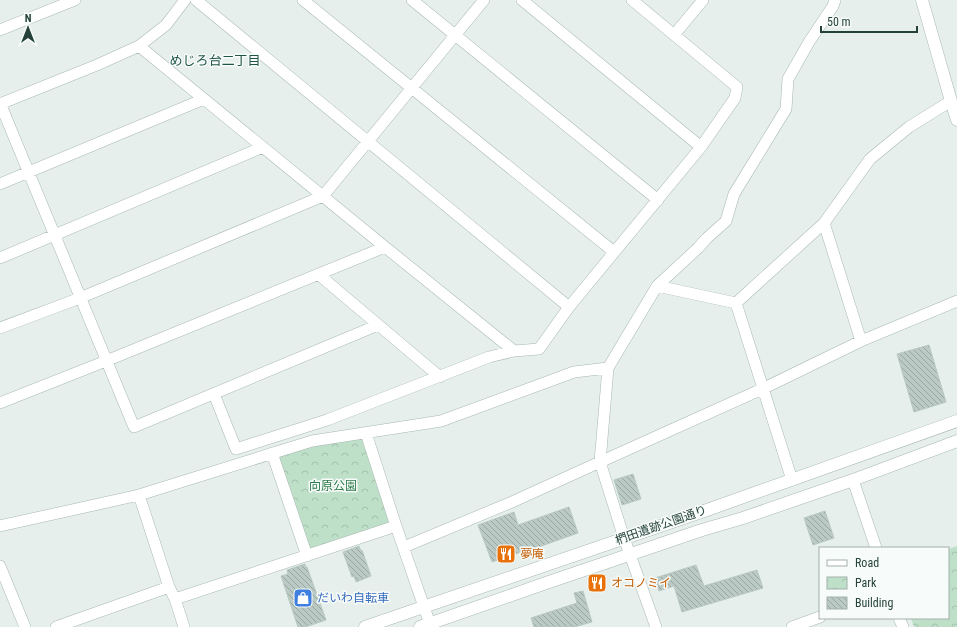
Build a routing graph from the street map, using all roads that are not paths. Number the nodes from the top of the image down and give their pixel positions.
1 (75, 0) edge
2 (185, 0) edge
3 (196, 0) edge
4 (303, 0) edge
5 (412, 0) edge
6 (484, 0) edge
7 (522, 0) edge
8 (632, 0) edge
9 (703, 0) edge
10 (835, 0) edge
11 (922, 0) edge
12 (0, 30) edge
13 (455, 35) junction
14 (674, 35) junction
15 (140, 46) junction
16 (411, 88) junction
17 (204, 99) junction
18 (950, 101) junction
19 (0, 104) edge
20 (957, 120) edge
21 (368, 141) junction
22 (263, 147) junction
23 (701, 147) junction
24 (29, 173) junction
25 (0, 184) edge
26 (323, 196) junction
27 (658, 200) junction
28 (824, 223) junction
29 (54, 235) junction
30 (384, 247) junction
31 (614, 252) junction
32 (0, 258) edge
33 (318, 274) junction
34 (657, 286) junction
35 (80, 298) junction
36 (957, 301) edge
37 (736, 303) junction
38 (569, 307) junction
39 (378, 325) junction
40 (0, 328) edge
41 (861, 341) junction
42 (514, 351) junction
43 (106, 361) junction
44 (608, 368) junction
45 (440, 376) junction
46 (762, 389) junction
47 (214, 394) junction
48 (0, 403) edge
49 (957, 422) edge
50 (366, 433) junction
51 (957, 441) edge
52 (272, 453) junction
53 (600, 462) junction
54 (792, 480) junction
55 (853, 480) junction
56 (139, 495) junction
57 (0, 526) edge
58 (396, 526) junction
59 (624, 538) junction
60 (404, 547) junction
61 (876, 547) edge
62 (630, 555) junction
63 (307, 556) junction
64 (0, 566) edge
65 (169, 587) junction
66 (175, 599) junction
67 (424, 606) junction
68 (819, 617) edge
69 (427, 626) edge
70 (25, 627) edge
71 (56, 627) edge
72 (184, 627) edge
73 (365, 627) edge
74 (656, 627) edge
75 (792, 627) edge

1 - 12 street
2 - 15 street
3 - 21 street
4 - 16 street
5 - 13 street
6 - 13 street
7 - 23 street
8 - 14 street
9 - 14 street
10 - 34 street
11 - 18 street
13 - 16 street
13 - 27 street
14 - 23 street
15 - 17 street
15 - 19 street
16 - 21 street
16 - 31 street
17 - 22 street
17 - 24 street
18 - 20 street
18 - 28 street
19 - 24 street
21 - 26 street
21 - 38 street
22 - 26 street
22 - 29 street
23 - 27 street
24 - 25 street
24 - 29 street
26 - 30 street
26 - 35 street
27 - 31 street
28 - 37 street
28 - 41 street
29 - 32 street
29 - 35 street
30 - 33 street
30 - 42 street
31 - 38 street
33 - 39 street
33 - 43 street
34 - 37 street
34 - 44 street
35 - 40 street
35 - 43 street
36 - 41 street
37 - 46 street
38 - 42 street
39 - 45 street
39 - 47 street
41 - 46 street
42 - 45 street
43 - 47 street
43 - 48 street
44 - 50 street
44 - 53 street
45 - 47 street
46 - 53 street
46 - 54 street
49 - 54 street, 椚田遺跡公園通り
50 - 52 street
50 - 58 street
51 - 55 street, 椚田遺跡公園通り
52 - 56 street
52 - 63 street
53 - 59 street
53 - 60 street
54 - 59 street, 椚田遺跡公園通り
55 - 61 street
55 - 62 street, 椚田遺跡公園通り
56 - 57 street
56 - 65 street
58 - 60 street
58 - 63 street
59 - 62 street
59 - 67 street, 椚田遺跡公園通り
60 - 67 street
62 - 69 street, 椚田遺跡公園通り
62 - 74 street
63 - 66 street
64 - 70 street
65 - 66 street
65 - 71 street
66 - 72 street
67 - 69 street
67 - 73 street, 椚田遺跡公園通り
68 - 75 street

